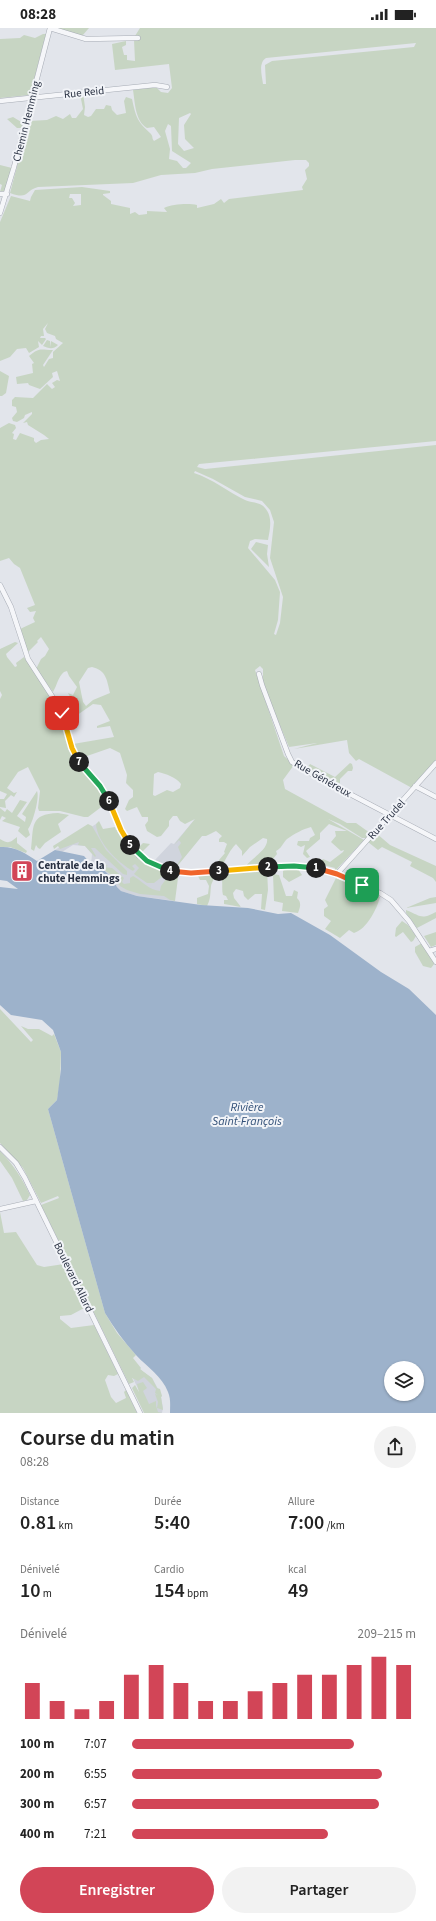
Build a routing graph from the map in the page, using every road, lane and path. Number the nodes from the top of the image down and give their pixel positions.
1 (50, 28) edge
2 (138, 38) dead end
3 (167, 87) dead end
4 (32, 97) junction
5 (0, 101) edge
6 (0, 194) edge
7 (7, 194) junction
8 (0, 213) edge
9 (0, 585) edge
10 (259, 674) dead end
11 (436, 763) edge
12 (415, 786) junction
13 (436, 797) edge
14 (390, 814) junction
15 (436, 839) edge
16 (337, 874) junction
17 (436, 949) edge
18 (429, 951) junction
19 (436, 962) edge
20 (0, 1147) edge
21 (36, 1201) junction
22 (0, 1209) edge
23 (140, 1413) edge

1 - 2 street
1 - 4 street, Chemin Hemming
3 - 4 street, Rue Reid
4 - 5 street, Rue Reid
4 - 7 street, Chemin Hemming
6 - 7 street
7 - 8 street, Chemin Hemming
9 - 16 street
10 - 14 street, Rue Généreux
11 - 12 street, Rue Trudel
12 - 13 street
12 - 14 street, Rue Trudel
14 - 15 street, Rue Généreux
14 - 16 street, Rue Trudel
16 - 18 street
17 - 18 street
18 - 19 street
20 - 21 street, Boulevard Allard
21 - 22 street
21 - 23 street, Boulevard Allard

